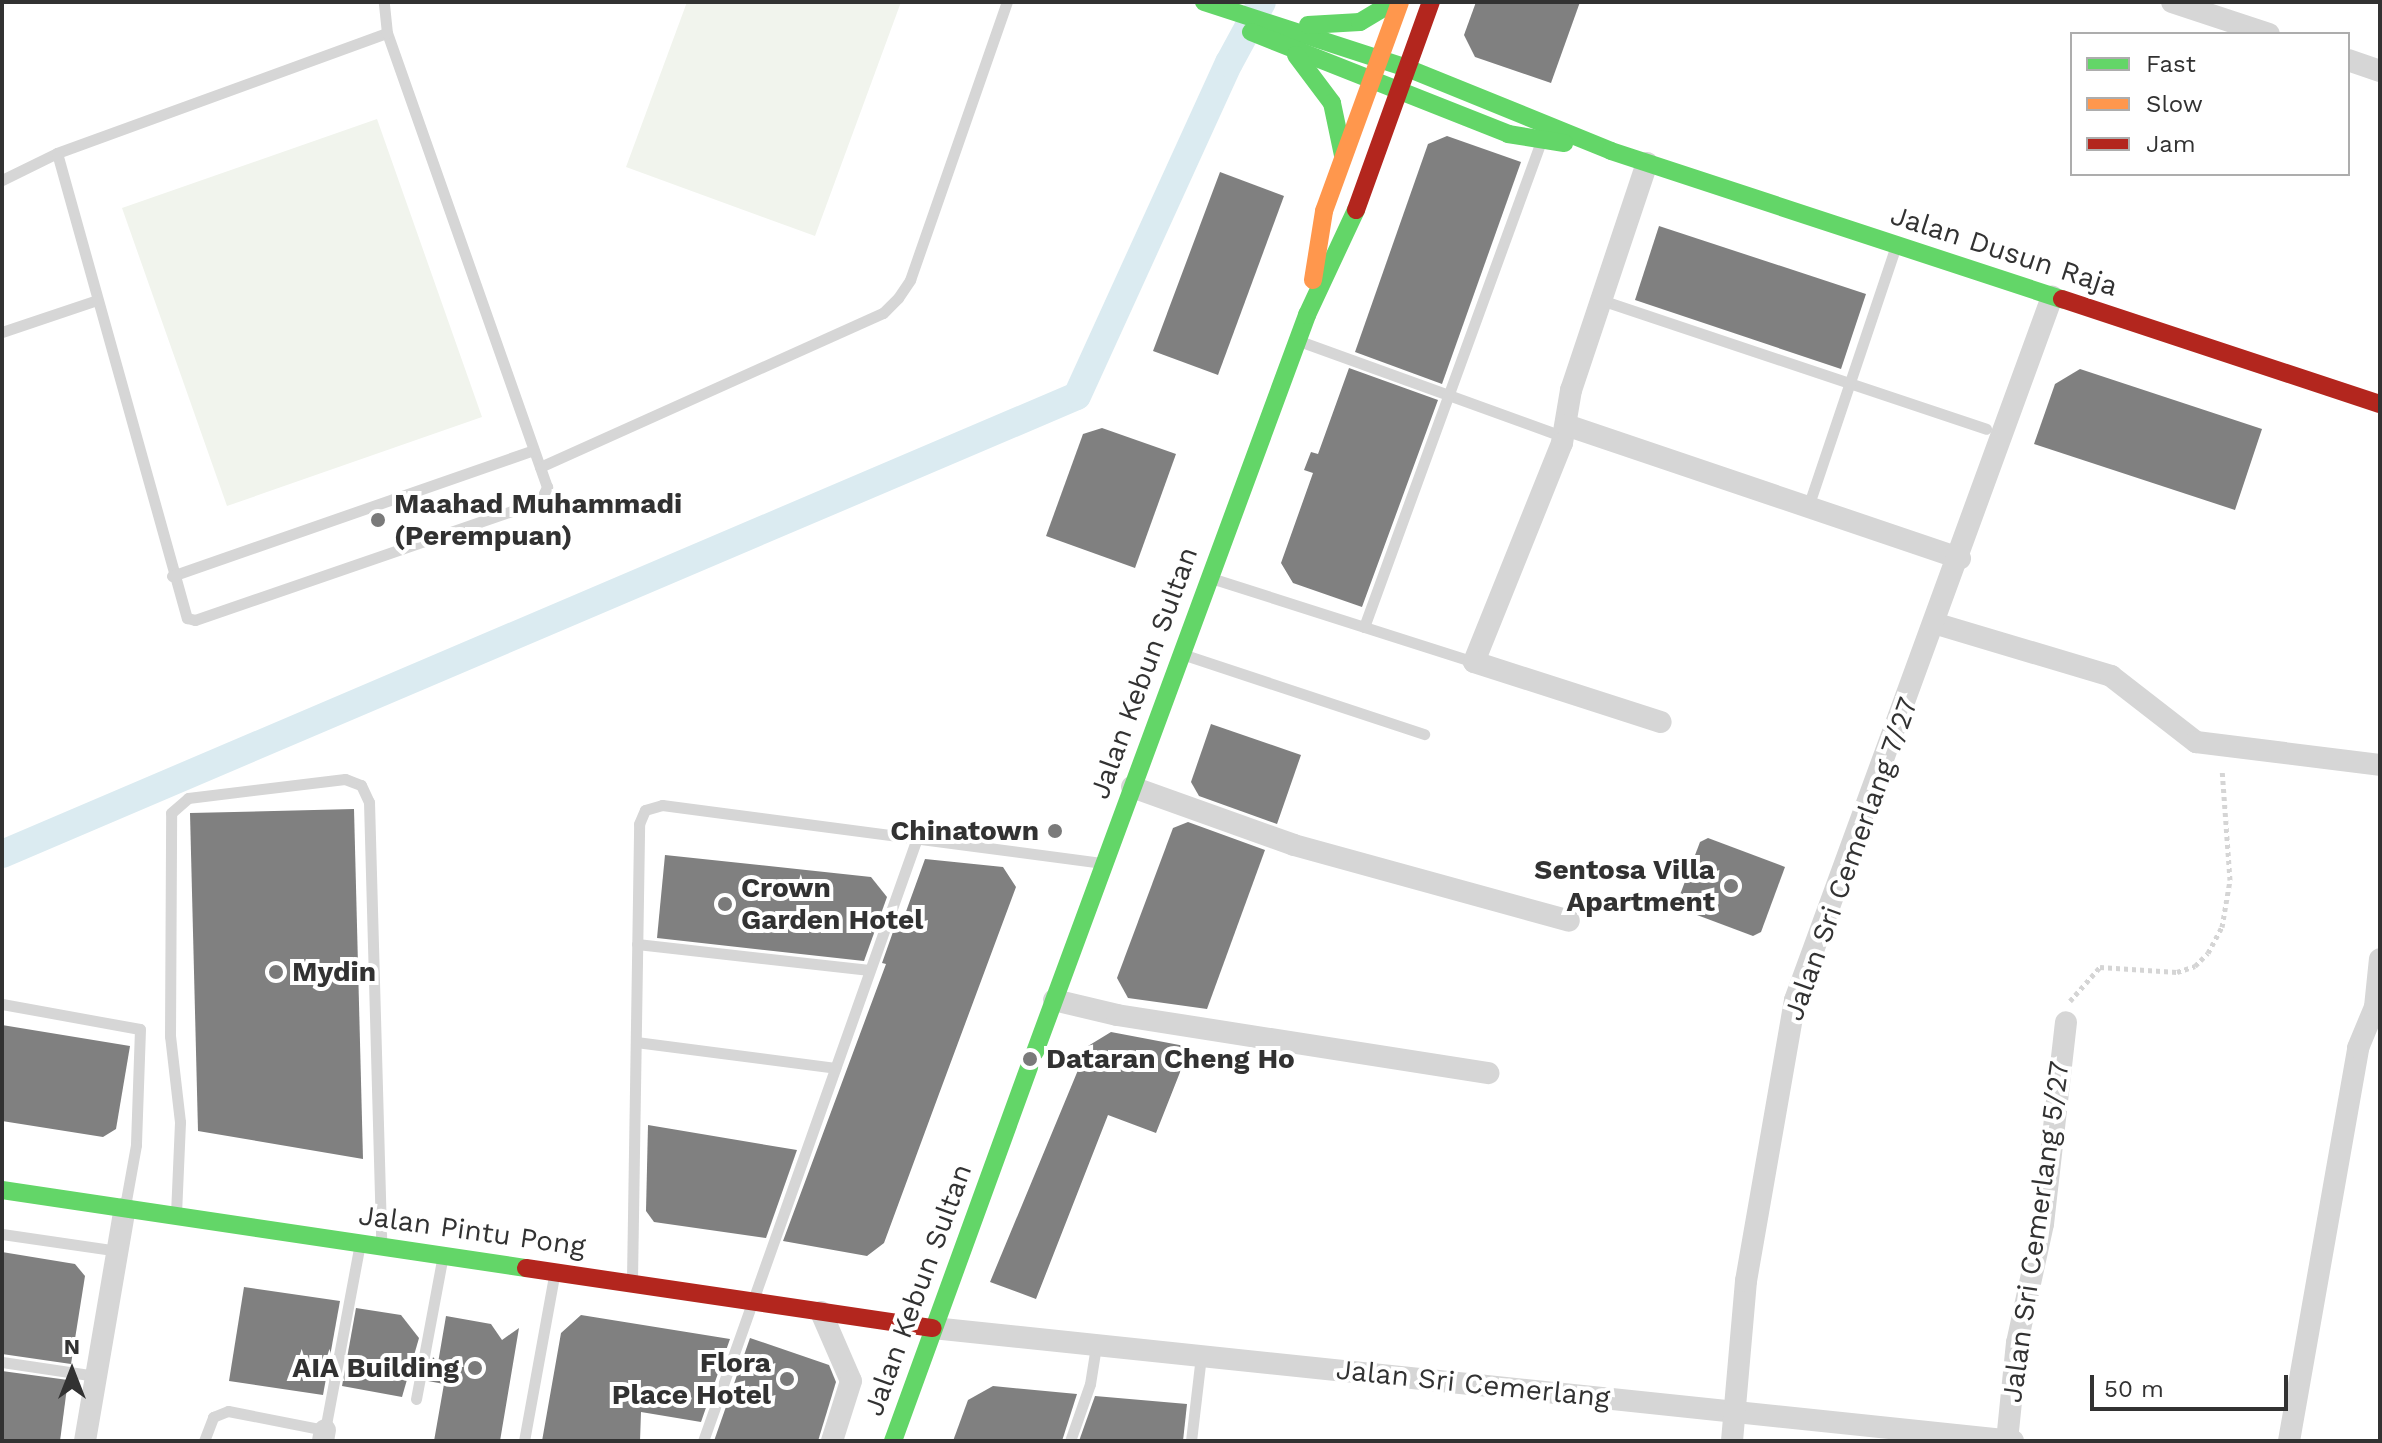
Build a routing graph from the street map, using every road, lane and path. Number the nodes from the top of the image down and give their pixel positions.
1 (384, 2) edge
2 (1007, 2) edge
3 (1187, 2) edge
4 (1393, 2) edge
5 (1400, 2) edge
6 (1431, 2) edge
7 (2172, 2) edge
8 (1212, 7) edge
9 (1284, 24) junction
10 (2263, 32) edge
11 (387, 33) junction
12 (1293, 51) junction
13 (1380, 58) junction
14 (2350, 61) edge
15 (1407, 68) junction
16 (2380, 71) edge
17 (1371, 81) junction
18 (1399, 92) junction
19 (1542, 139) junction
20 (1611, 151) junction
21 (57, 153) junction
22 (1343, 158) junction
23 (1647, 163) junction
24 (2, 180) edge
25 (1896, 245) junction
26 (2052, 297) junction
27 (97, 300) junction
28 (1601, 300) junction
29 (1307, 315) junction
30 (2, 332) edge
31 (1298, 340) junction
32 (1850, 384) junction
33 (1449, 395) junction
34 (2380, 404) edge
35 (1986, 429) dead end
36 (1565, 431) junction
37 (533, 450) junction
38 (540, 467) junction
39 (1808, 507) junction
40 (1960, 558) junction
41 (172, 576) junction
42 (1209, 577) junction
43 (1937, 624) junction
44 (1364, 627) junction
45 (1181, 654) junction
46 (1474, 662) junction
47 (1661, 722) dead end
48 (1424, 734) dead end
49 (2220, 748) junction
50 (2380, 765) edge
51 (1132, 787) junction
52 (917, 838) junction
53 (1104, 863) junction
54 (1569, 921) dead end
55 (637, 944) junction
56 (2380, 959) edge
57 (870, 970) junction
58 (1054, 1000) junction
59 (2, 1004) edge
60 (2066, 1022) joint
61 (636, 1042) junction
62 (835, 1068) junction
63 (1488, 1073) dead end
64 (2, 1190) edge
65 (125, 1208) junction
66 (175, 1215) junction
67 (2, 1234) edge
68 (359, 1243) junction
69 (381, 1246) junction
70 (118, 1251) junction
71 (443, 1255) junction
72 (554, 1272) junction
73 (632, 1283) junction
74 (753, 1302) junction
75 (821, 1312) junction
76 (933, 1328) junction
77 (1096, 1345) junction
78 (1201, 1356) junction
79 (2, 1362) edge
80 (96, 1376) junction
81 (416, 1399) dead end
82 (1735, 1412) junction
83 (324, 1436) edge
84 (85, 1441) edge
85 (204, 1441) edge
86 (524, 1441) edge
87 (703, 1441) edge
88 (832, 1441) edge
89 (893, 1441) edge
90 (1070, 1441) edge
91 (1191, 1441) edge
92 (1732, 1441) edge
93 (2009, 1441) edge
94 (2289, 1441) edge

1 - 11 lane
2 - 38 lane
3 - 8 main road
4 - 9 main road
5 - 13 main road, Jalan Kebun Sultan
6 - 15 main road, Jalan Kebun Sultan
7 - 10 street
8 - 9 main road, Jalan Dusun Raja
8 - 12 main road, Jalan Dusun Raja
9 - 13 main road, Jalan Dusun Raja
11 - 21 lane
11 - 37 lane
12 - 17 main road, Jalan Dusun Raja
12 - 22 main road
13 - 15 main road, Jalan Dusun Raja
13 - 17 main road, Jalan Kebun Sultan
14 - 16 street
15 - 18 main road, Jalan Kebun Sultan
15 - 20 main road, Jalan Dusun Raja
17 - 18 main road, Jalan Dusun Raja
17 - 22 main road, Jalan Kebun Sultan
18 - 19 main road, Jalan Dusun Raja
18 - 29 main road, Jalan Kebun Sultan
19 - 20 main road, Jalan Dusun Raja
19 - 33 lane
20 - 23 main road, Jalan Dusun Raja
21 - 24 lane
21 - 27 lane
22 - 29 main road, Jalan Kebun Sultan
23 - 25 main road, Jalan Dusun Raja
23 - 28 street
25 - 26 main road, Jalan Dusun Raja
25 - 32 lane
26 - 34 main road, Jalan Dusun Raja
26 - 40 street, Jalan Sri Cemerlang 7/27
27 - 30 lane
27 - 41 lane
28 - 32 lane
28 - 36 street
29 - 31 main road, Jalan Kebun Sultan
31 - 33 lane
31 - 42 main road, Jalan Kebun Sultan
32 - 35 lane
32 - 39 lane
33 - 36 lane
33 - 44 lane
36 - 39 street
36 - 46 street
37 - 38 lane
37 - 41 lane
38 - 41 lane
39 - 40 street
40 - 43 street, Jalan Sri Cemerlang 7/27
42 - 44 lane
42 - 45 main road, Jalan Kebun Sultan
43 - 49 street
43 - 82 street, Jalan Sri Cemerlang 7/27
44 - 46 lane
45 - 48 lane
45 - 51 main road, Jalan Kebun Sultan
46 - 47 street
49 - 50 street
49 - 60 path
51 - 53 main road, Jalan Kebun Sultan
51 - 54 street
52 - 53 lane
52 - 55 lane
52 - 57 lane
53 - 58 main road, Jalan Kebun Sultan
55 - 57 lane
55 - 61 lane
56 - 94 street
57 - 62 lane
58 - 63 street
58 - 76 main road, Jalan Kebun Sultan
59 - 65 lane
60 - 93 street, Jalan Sri Cemerlang 5/27
61 - 62 lane
61 - 73 lane
62 - 74 lane
64 - 65 main road, Jalan Pintu Pong
65 - 66 main road, Jalan Pintu Pong
65 - 70 street
66 - 68 main road, Jalan Pintu Pong
66 - 69 lane
67 - 70 lane
68 - 69 main road, Jalan Pintu Pong
68 - 83 lane
69 - 71 main road, Jalan Pintu Pong
70 - 80 street
71 - 72 main road, Jalan Pintu Pong
71 - 81 lane
72 - 73 main road, Jalan Pintu Pong
72 - 86 lane
73 - 74 main road, Jalan Pintu Pong
74 - 75 main road, Jalan Pintu Pong
74 - 87 lane
75 - 76 main road, Jalan Pintu Pong
75 - 88 street
76 - 77 street, Jalan Sri Cemerlang
76 - 89 main road, Jalan Kebun Sultan
77 - 78 street, Jalan Sri Cemerlang
77 - 90 lane
78 - 82 street, Jalan Sri Cemerlang
78 - 91 lane
79 - 80 lane
80 - 84 street
82 - 92 street, Jalan Sri Cemerlang 7/27
82 - 93 street, Jalan Sri Cemerlang
83 - 85 lane

